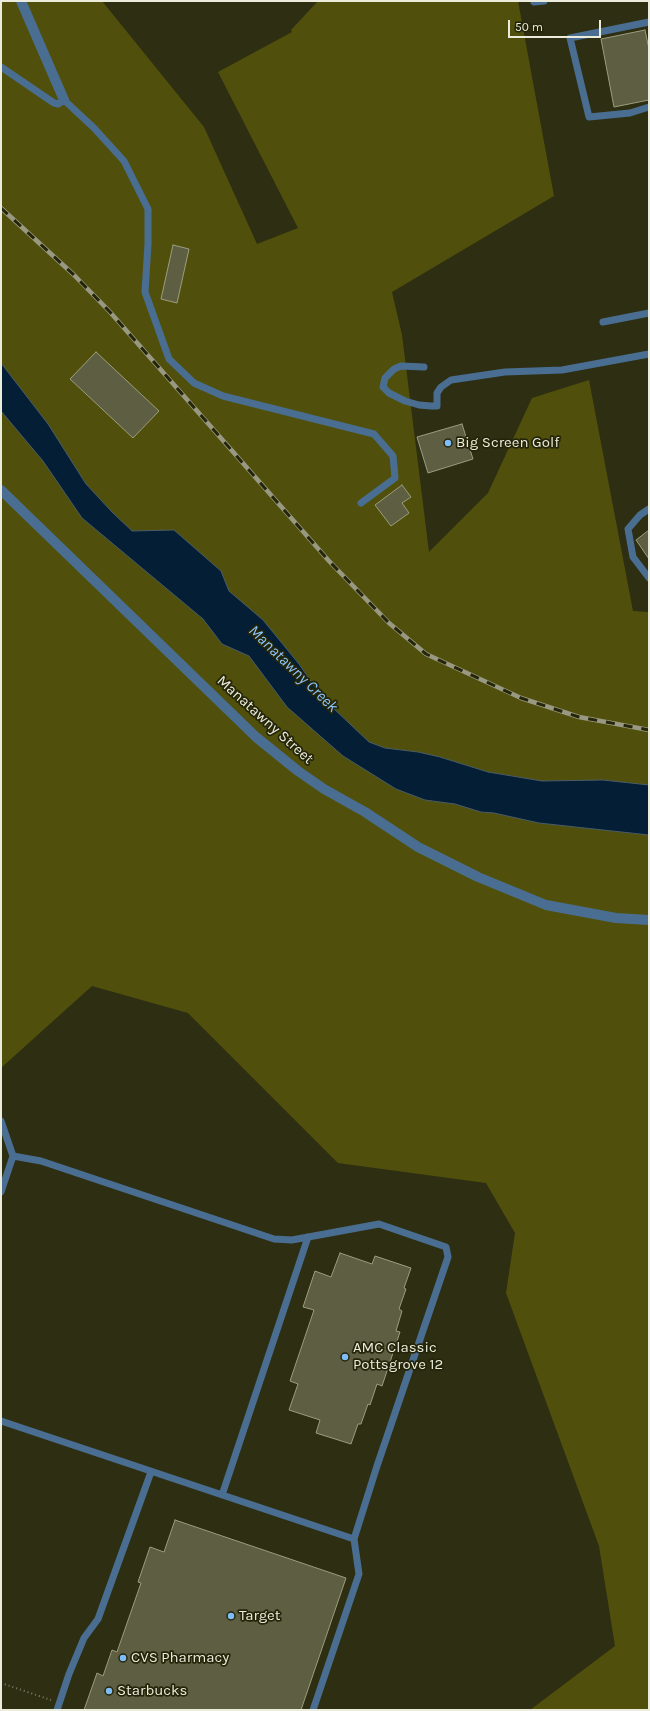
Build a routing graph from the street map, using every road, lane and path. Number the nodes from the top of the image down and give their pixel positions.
1 (21, 1) edge
2 (544, 1) edge
3 (534, 2) dead end
4 (649, 22) edge
5 (1, 67) edge
6 (64, 100) junction
7 (649, 107) edge
8 (649, 313) edge
9 (603, 322) dead end
10 (649, 354) edge
11 (424, 366) dead end
12 (1, 490) edge
13 (361, 503) dead end
14 (649, 509) edge
15 (649, 578) edge
16 (649, 920) edge
17 (1, 1121) edge
18 (13, 1156) junction
19 (1, 1192) edge
20 (308, 1237) junction
21 (1, 1421) edge
22 (151, 1472) junction
23 (222, 1496) junction
24 (354, 1539) junction
25 (1, 1683) edge
26 (60, 1702) junction
27 (57, 1710) edge
28 (313, 1710) edge

1 - 6 street
2 - 3 lane
4 - 7 lane
5 - 6 lane
6 - 13 lane
8 - 9 lane
10 - 11 lane
12 - 16 street, Manatawny Street
14 - 15 lane
17 - 18 lane
18 - 19 lane
18 - 20 lane
20 - 23 lane
20 - 24 lane
21 - 22 lane
22 - 23 lane
22 - 26 lane
23 - 24 lane
24 - 28 lane
25 - 26 path
26 - 27 lane

